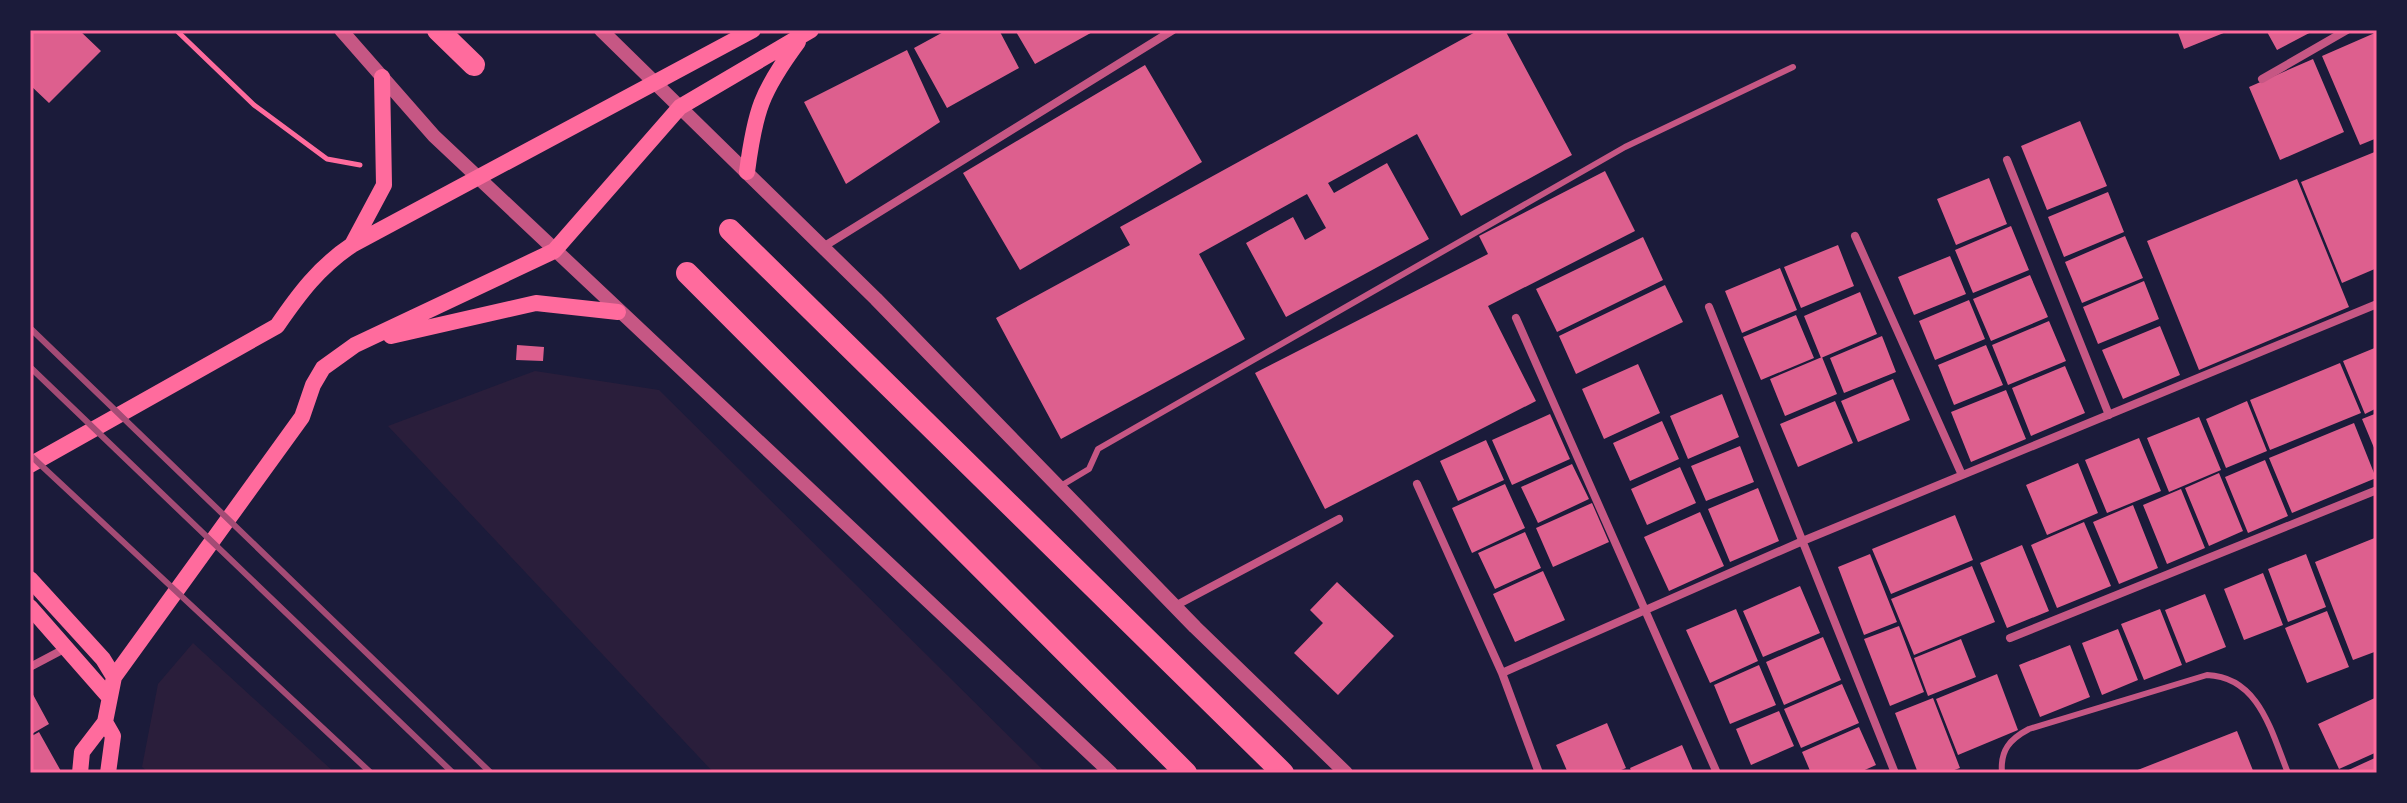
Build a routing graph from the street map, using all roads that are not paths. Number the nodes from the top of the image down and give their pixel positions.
1 (341, 30) edge
2 (438, 30) edge
3 (601, 30) edge
4 (753, 30) edge
5 (1173, 30) edge
6 (2347, 30) edge
7 (807, 32) edge
8 (474, 65) dead end
9 (1793, 67) dead end
10 (382, 77) junction
11 (2262, 79) dead end
12 (652, 81) junction
13 (680, 107) junction
14 (2007, 160) dead end
15 (747, 172) junction
16 (478, 178) junction
17 (730, 230) dead end
18 (1855, 236) dead end
19 (352, 245) junction
20 (823, 247) junction
21 (554, 251) junction
22 (687, 273) dead end
23 (2377, 304) edge
24 (1709, 307) dead end
25 (618, 312) junction
26 (1516, 318) dead end
27 (355, 345) junction
28 (2109, 415) junction
29 (30, 465) edge
30 (1962, 475) junction
31 (1417, 484) dead end
32 (1059, 487) junction
33 (2377, 490) edge
34 (1339, 519) dead end
35 (1805, 540) junction
36 (30, 579) edge
37 (1175, 606) junction
38 (30, 607) edge
39 (1645, 611) junction
40 (2010, 638) dead end
41 (67, 648) junction
42 (30, 667) edge
43 (1502, 673) junction
44 (114, 677) junction
45 (109, 697) junction
46 (105, 722) junction
47 (80, 773) edge
48 (108, 773) edge
49 (1111, 773) edge
50 (1186, 773) edge
51 (1283, 773) edge
52 (1346, 773) edge
53 (1539, 773) edge
54 (1717, 773) edge
55 (1895, 773) edge
56 (2002, 773) edge
57 (2288, 773) edge

1 - 10 street
2 - 8 highway
3 - 12 street
4 - 12 main road
5 - 20 street
6 - 11 street
7 - 13 main road
7 - 15 main road
9 - 32 lane
10 - 16 street
10 - 19 main road
12 - 13 street
12 - 16 main road
13 - 15 street
13 - 21 main road
14 - 28 street
15 - 20 street
16 - 19 main road
16 - 21 street
17 - 51 highway
18 - 30 street
19 - 29 main road
20 - 32 street
21 - 25 street
21 - 27 main road
22 - 50 highway
23 - 28 street
24 - 35 street
25 - 27 main road
25 - 49 street
26 - 39 street
27 - 44 main road
28 - 30 street
30 - 35 street
31 - 43 street
32 - 37 street
33 - 40 street
34 - 37 street
35 - 39 street
35 - 55 street
36 - 44 main road
37 - 52 street
38 - 41 main road
39 - 43 street
39 - 54 street
41 - 42 street
41 - 45 main road
43 - 53 street
44 - 45 main road
45 - 46 main road
46 - 47 main road
46 - 48 main road
56 - 57 lane

